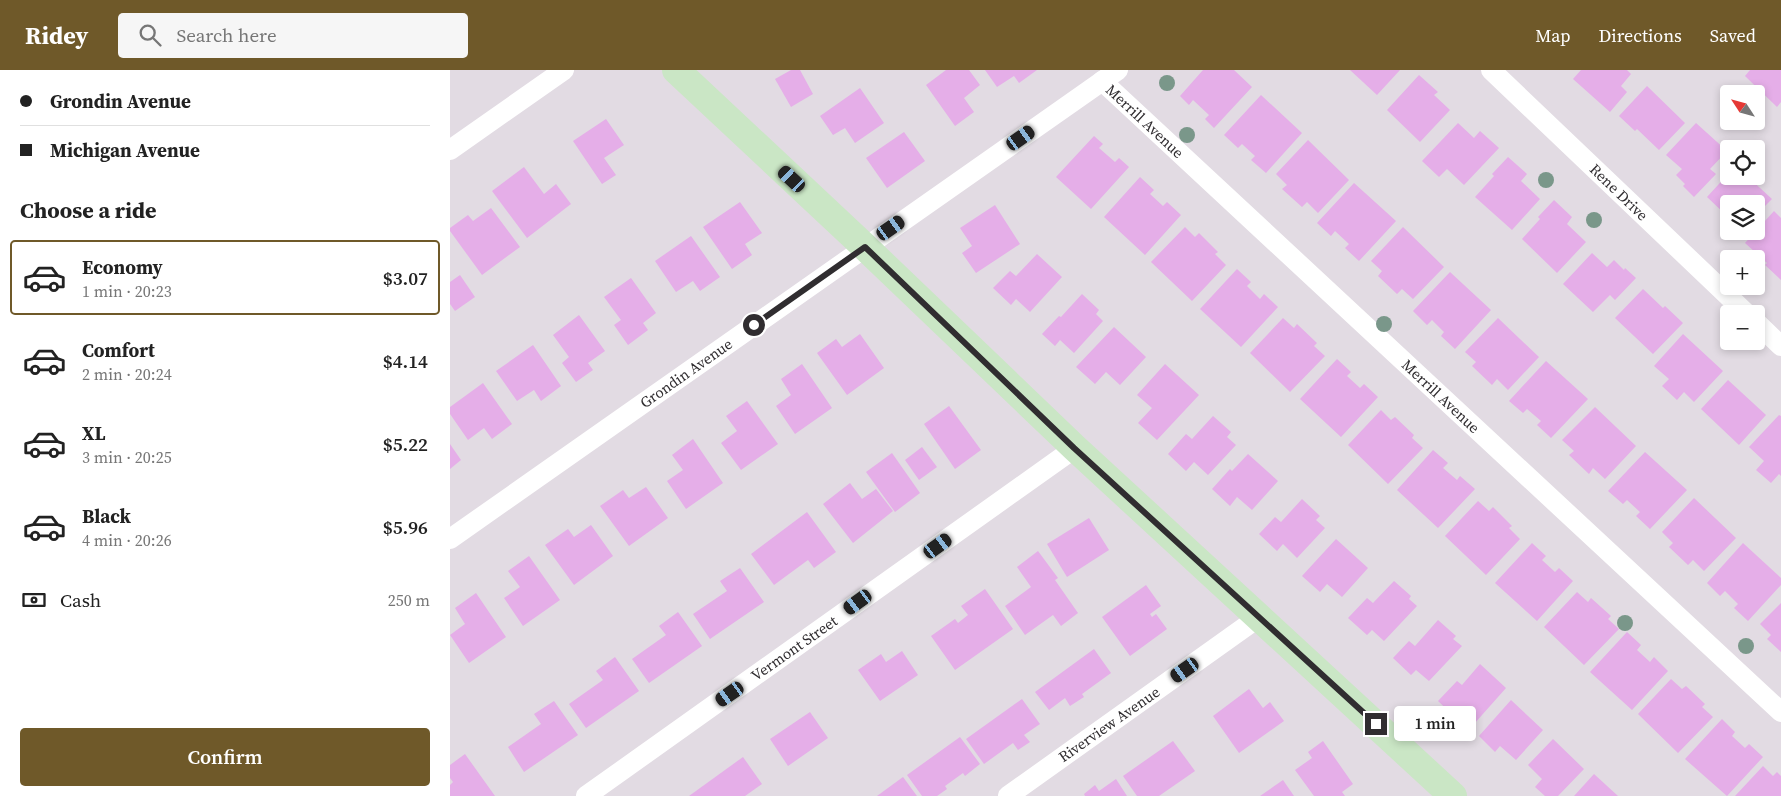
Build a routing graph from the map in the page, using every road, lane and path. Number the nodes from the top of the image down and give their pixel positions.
1 (564, 70) edge
2 (676, 70) edge
3 (1491, 70) edge
4 (1110, 75) edge
5 (450, 150) edge
6 (865, 247) junction
7 (1738, 305) edge
8 (1765, 331) edge
9 (1781, 346) edge
10 (1074, 448) junction
11 (450, 539) edge
12 (1259, 617) junction
13 (1781, 712) edge
14 (1448, 794) edge
15 (586, 796) edge
16 (1008, 796) edge

1 - 5 street
2 - 6 street
3 - 7 street, Rene Drive
4 - 6 street, Grondin Avenue
4 - 13 street, Merrill Avenue
6 - 10 street
6 - 11 street, Grondin Avenue
8 - 9 street
10 - 12 street
10 - 15 street, Vermont Street
12 - 14 street
12 - 16 street, Riverview Avenue

